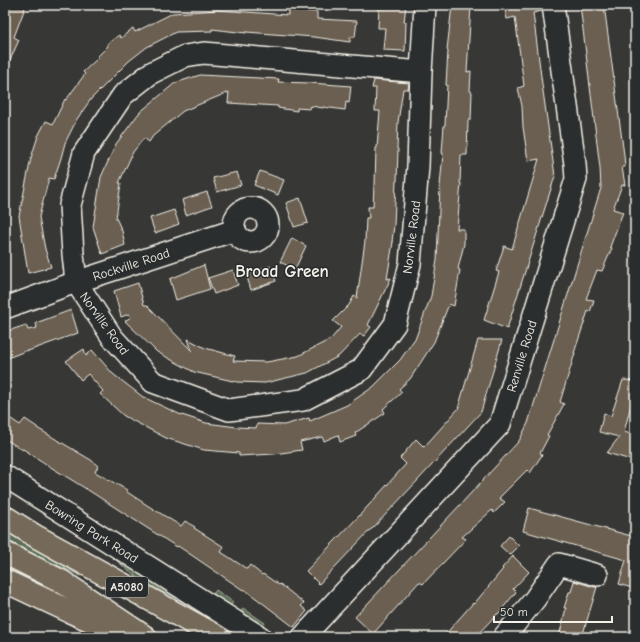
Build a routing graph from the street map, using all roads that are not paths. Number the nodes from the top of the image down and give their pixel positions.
1 (425, 5) edge
2 (553, 5) edge
3 (421, 72) junction
4 (235, 230) dead end
5 (76, 282) junction
6 (5, 308) edge
7 (5, 476) edge
8 (5, 517) edge
9 (5, 552) edge
10 (597, 575) dead end
11 (5, 581) edge
12 (509, 636) edge
13 (128, 637) edge
14 (145, 637) edge
15 (218, 637) edge
16 (260, 637) edge
17 (303, 637) edge

1 - 3 street, Norville Road
2 - 17 street, Renville Road
3 - 5 street, Norville Road
3 - 5 street, Norville Road
4 - 5 street, Rockville Road
5 - 6 street, Rockville Road
7 - 16 street, Bowring Park Road
8 - 15 highway, A5080
9 - 14 highway
10 - 12 street
11 - 13 highway

